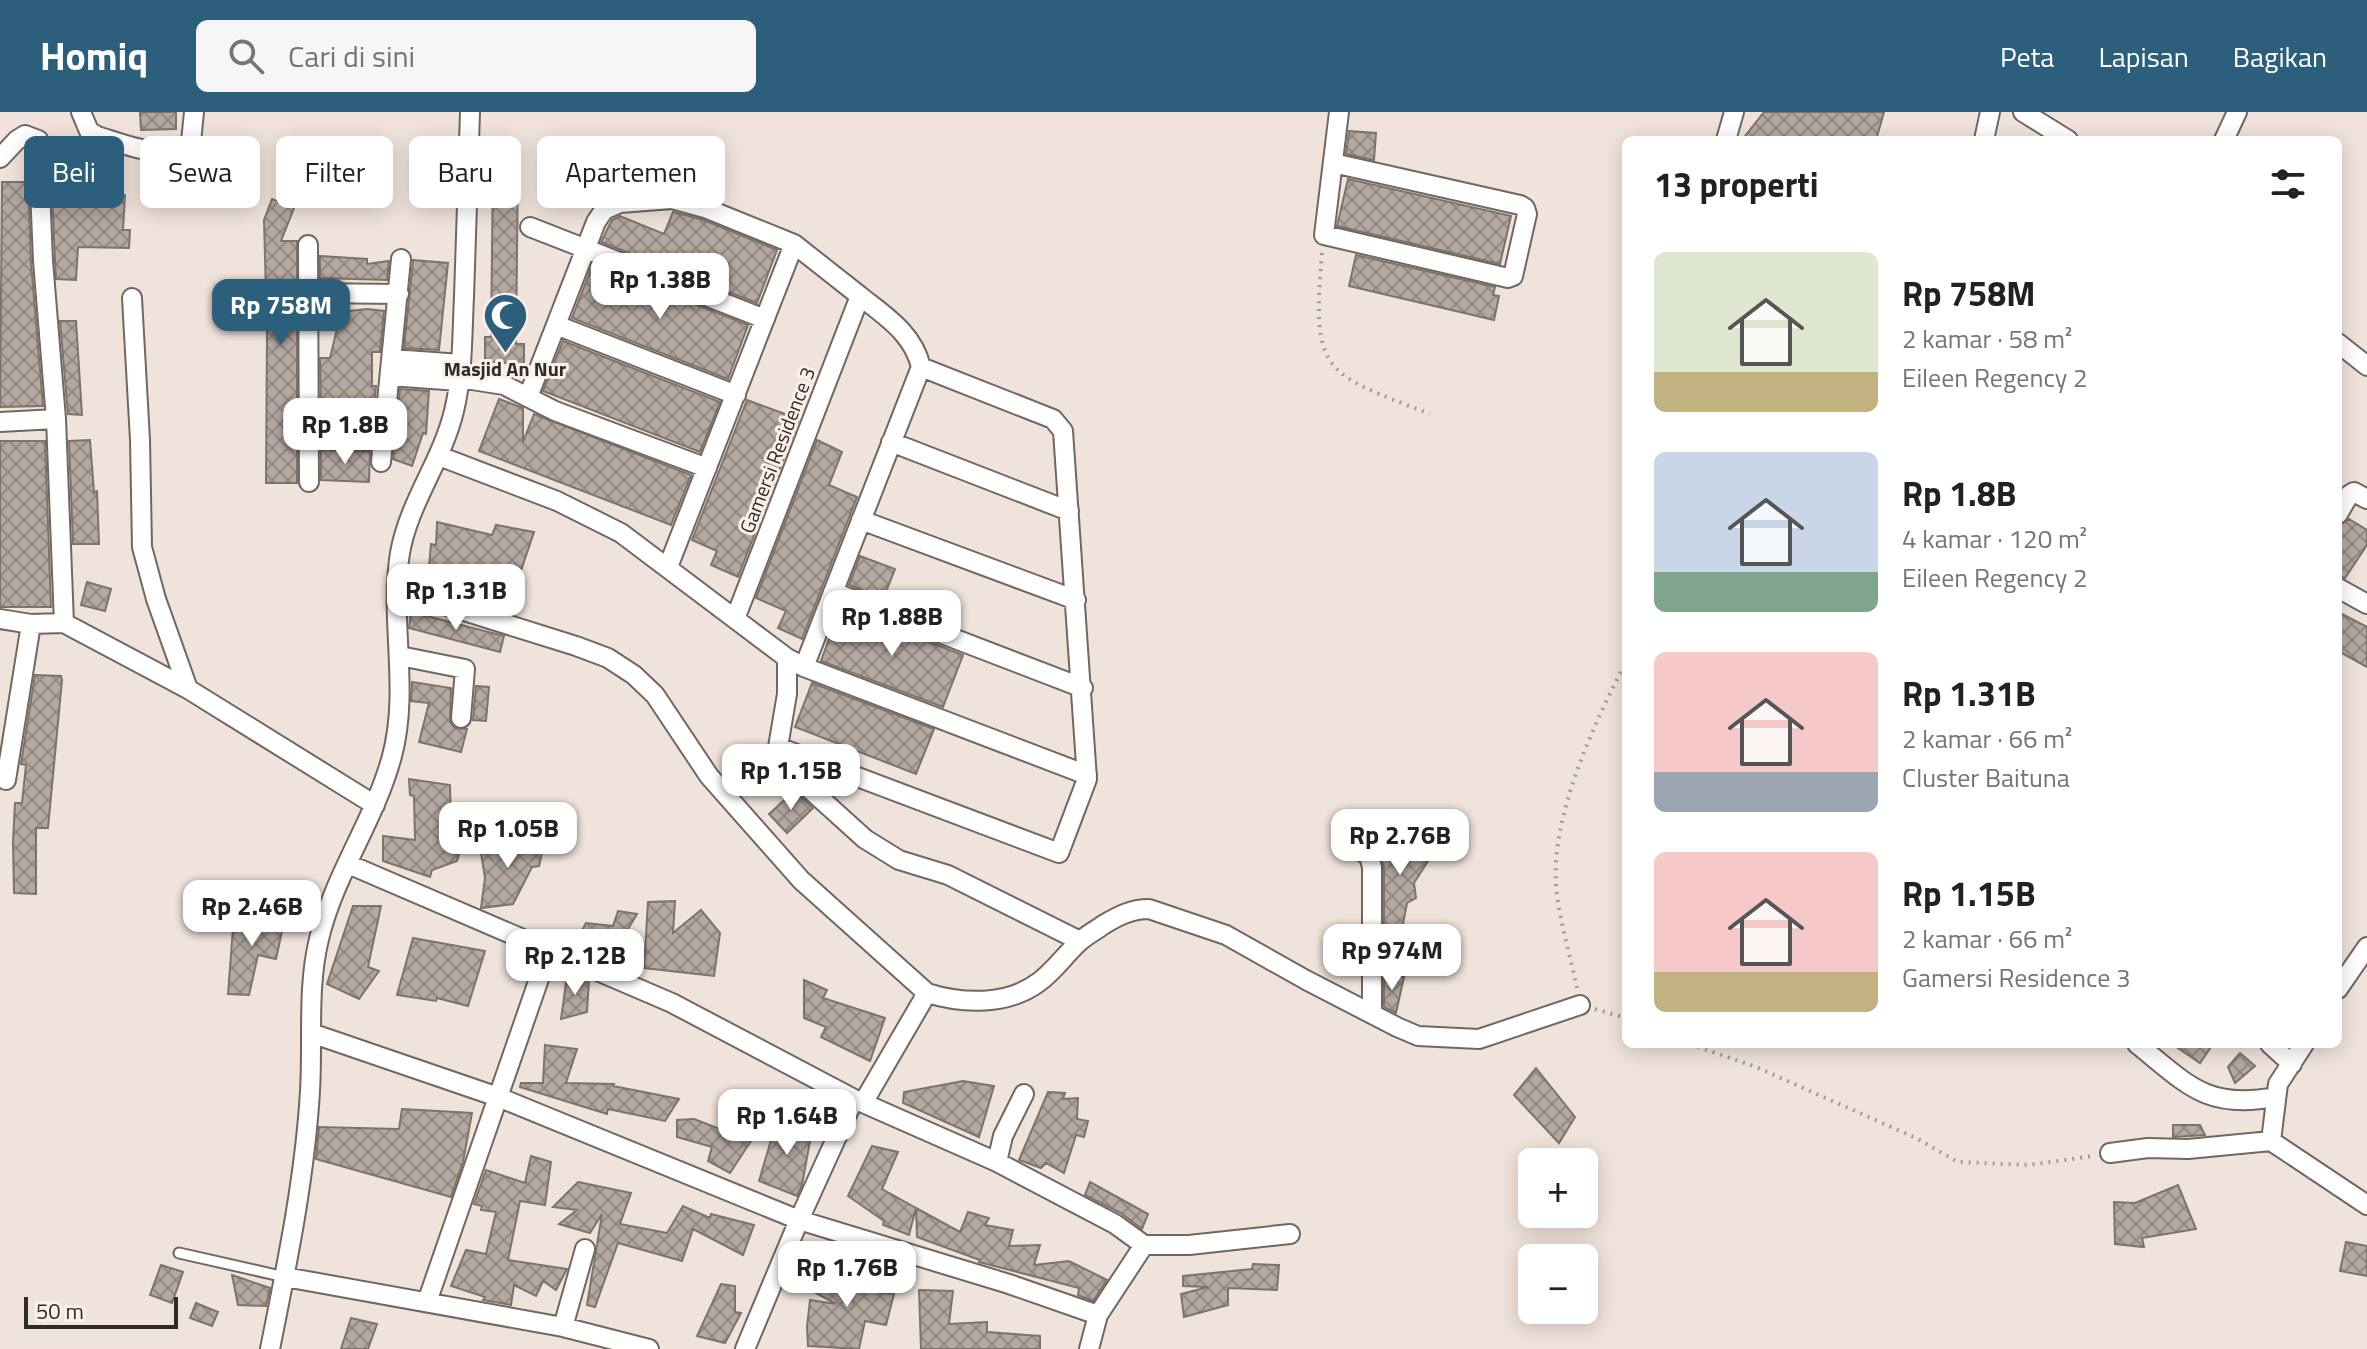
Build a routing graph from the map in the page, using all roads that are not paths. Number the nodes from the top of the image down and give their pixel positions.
1 (81, 112) edge
2 (194, 112) edge
3 (470, 112) edge
4 (1339, 112) edge
5 (1734, 112) edge
6 (1990, 112) edge
7 (2023, 112) edge
8 (2237, 112) edge
9 (2048, 133) edge
10 (1727, 136) edge
11 (1985, 136) edge
12 (2226, 136) edge
13 (0, 158) edge
14 (1333, 163) junction
15 (530, 227) dead end
16 (794, 244) junction
17 (308, 245) dead end
18 (585, 248) junction
19 (401, 259) dead end
20 (310, 293) junction
21 (399, 294) junction
22 (860, 296) junction
23 (132, 298) dead end
24 (765, 319) junction
25 (556, 325) junction
26 (2342, 346) edge
27 (2367, 366) edge
28 (921, 367) junction
29 (391, 368) junction
30 (460, 374) junction
31 (736, 395) junction
32 (528, 397) junction
33 (56, 419) junction
34 (0, 422) edge
35 (310, 438) junction
36 (383, 441) junction
37 (891, 442) junction
38 (439, 456) junction
39 (381, 462) dead end
40 (707, 468) junction
41 (309, 482) dead end
42 (2367, 499) edge
43 (2342, 507) edge
44 (1069, 511) junction
45 (861, 520) junction
46 (668, 567) junction
47 (397, 590) junction
48 (2342, 590) edge
49 (833, 592) junction
50 (1076, 600) junction
51 (2367, 604) edge
52 (0, 619) edge
53 (735, 619) junction
54 (64, 623) junction
55 (31, 624) junction
56 (400, 656) junction
57 (795, 663) junction
58 (1083, 688) junction
59 (188, 689) junction
60 (461, 718) dead end
61 (778, 747) junction
62 (1087, 775) junction
63 (6, 780) dead end
64 (375, 805) junction
65 (1345, 840) dead end
66 (348, 864) junction
67 (1080, 941) junction
68 (2367, 947) edge
69 (549, 950) junction
70 (2342, 983) edge
71 (927, 993) junction
72 (1580, 1005) road end
73 (1372, 1014) junction
74 (311, 1033) junction
75 (2142, 1048) edge
76 (2274, 1048) edge
77 (2302, 1048) edge
78 (2292, 1064) junction
79 (1024, 1094) dead end
80 (498, 1097) junction
81 (2275, 1097) junction
82 (858, 1101) junction
83 (2271, 1141) junction
84 (2110, 1153) road end
85 (997, 1162) junction
86 (2367, 1205) edge
87 (799, 1220) junction
88 (1290, 1234) dead end
89 (1144, 1245) junction
90 (585, 1249) dead end
91 (179, 1253) dead end
92 (285, 1277) junction
93 (427, 1302) junction
94 (1098, 1315) junction
95 (563, 1327) junction
96 (270, 1349) edge
97 (649, 1349) edge
98 (745, 1349) edge
99 (1089, 1349) edge

1 - 2 street
3 - 30 street
4 - 14 street
5 - 10 street
6 - 11 street
7 - 9 street
8 - 12 street
13 - 33 street
14 - 14 street
15 - 18 street
16 - 18 street
16 - 22 street
16 - 24 street
17 - 20 street
18 - 24 street
18 - 25 street
19 - 21 street
20 - 21 street
20 - 35 street
21 - 29 street
22 - 28 street
22 - 53 street, Gamersi Residence 3
23 - 59 street
24 - 31 street
25 - 31 street
25 - 32 street
26 - 27 street
28 - 37 street
28 - 44 street
29 - 30 street
29 - 36 street
30 - 32 street
30 - 38 street
31 - 40 street
32 - 40 street
33 - 34 street
33 - 54 street
35 - 36 street
35 - 41 street
36 - 39 street
37 - 44 street
37 - 45 street
38 - 46 street
38 - 47 street
40 - 46 street
42 - 43 street
44 - 50 street
45 - 49 street
45 - 50 street
46 - 53 street
47 - 56 street
47 - 71 street
48 - 51 street
49 - 57 street
49 - 58 street
50 - 58 street
52 - 55 street
53 - 57 street
54 - 55 street
54 - 59 street
55 - 63 street
56 - 60 street
56 - 64 street
57 - 61 street
57 - 62 street
58 - 62 street
59 - 64 street
61 - 62 street
61 - 67 street
64 - 66 street
65 - 73 street
66 - 69 street
66 - 74 street
67 - 71 street
67 - 73 street
68 - 70 street
69 - 80 street
69 - 82 street
71 - 82 street
72 - 73 street
74 - 80 street
74 - 92 street
75 - 81 street
76 - 78 street
77 - 78 street
78 - 81 street
79 - 85 street
80 - 87 street
80 - 93 street
81 - 83 street
82 - 85 street
82 - 87 street
83 - 84 street
83 - 86 street
85 - 89 street
87 - 94 street
87 - 98 street
88 - 89 street
89 - 94 street
90 - 95 street
91 - 92 lane
92 - 93 street
92 - 96 street
93 - 95 street
94 - 99 street
95 - 97 street

